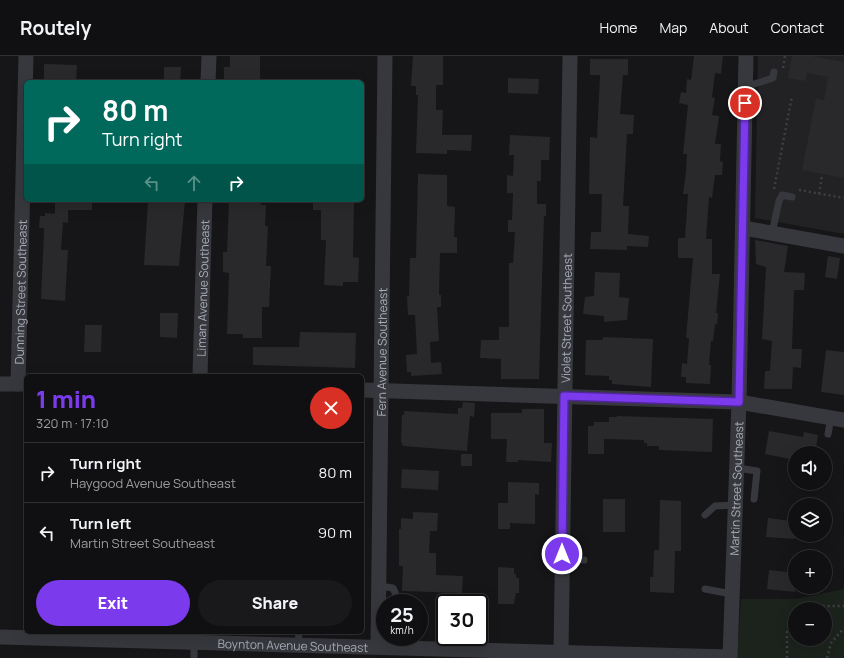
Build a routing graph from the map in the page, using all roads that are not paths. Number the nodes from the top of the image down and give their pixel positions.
1 (26, 56) edge
2 (209, 56) edge
3 (385, 56) edge
4 (570, 56) edge
5 (746, 56) edge
6 (774, 72) dead end
7 (26, 80) edge
8 (208, 80) edge
9 (746, 87) junction
10 (792, 197) dead end
11 (24, 202) edge
12 (205, 202) edge
13 (743, 228) junction
14 (772, 233) junction
15 (844, 246) edge
16 (200, 374) edge
17 (0, 384) edge
18 (22, 384) edge
19 (364, 390) edge
20 (382, 390) junction
21 (564, 396) junction
22 (739, 402) junction
23 (838, 419) edge
24 (828, 434) dead end
25 (737, 468) junction
26 (754, 499) dead end
27 (735, 505) junction
28 (705, 515) dead end
29 (562, 559) junction
30 (584, 560) dead end
31 (379, 586) junction
32 (705, 589) dead end
33 (396, 594) edge
34 (732, 594) junction
35 (88, 636) edge
36 (0, 637) edge
37 (194, 637) edge
38 (298, 639) edge
39 (378, 650) junction
40 (561, 655) edge
41 (730, 657) edge
42 (194, 658) edge

1 - 7 street, Dunning Street Southeast
2 - 8 street
3 - 20 street, Fern Avenue Southeast
4 - 21 street, Violet Street Southeast
5 - 9 street, Martin Street Southeast
6 - 9 lane
9 - 13 street, Martin Street Southeast
10 - 14 lane
11 - 18 street, Dunning Street Southeast
12 - 16 street, Liman Avenue Southeast
13 - 14 street
13 - 22 street, Martin Street Southeast
14 - 15 street
17 - 18 street
19 - 20 street
20 - 21 street
20 - 31 street, Fern Avenue Southeast
21 - 22 street
21 - 29 street, Violet Street Southeast
22 - 23 street
22 - 25 street, Martin Street Southeast
23 - 24 lane
25 - 26 lane
25 - 27 street, Martin Street Southeast
27 - 28 lane
27 - 34 street, Martin Street Southeast
29 - 30 lane
29 - 40 street, Violet Street Southeast
31 - 33 lane
31 - 39 street, Fern Avenue Southeast
32 - 34 lane
34 - 41 street, Martin Street Southeast
35 - 36 street, Boynton Avenue Southeast
35 - 37 street, Boynton Avenue Southeast
37 - 38 street, Boynton Avenue Southeast
37 - 42 lane
38 - 39 street, Boynton Avenue Southeast
39 - 40 street, Boynton Avenue Southeast
40 - 41 street, Boynton Avenue Southeast

